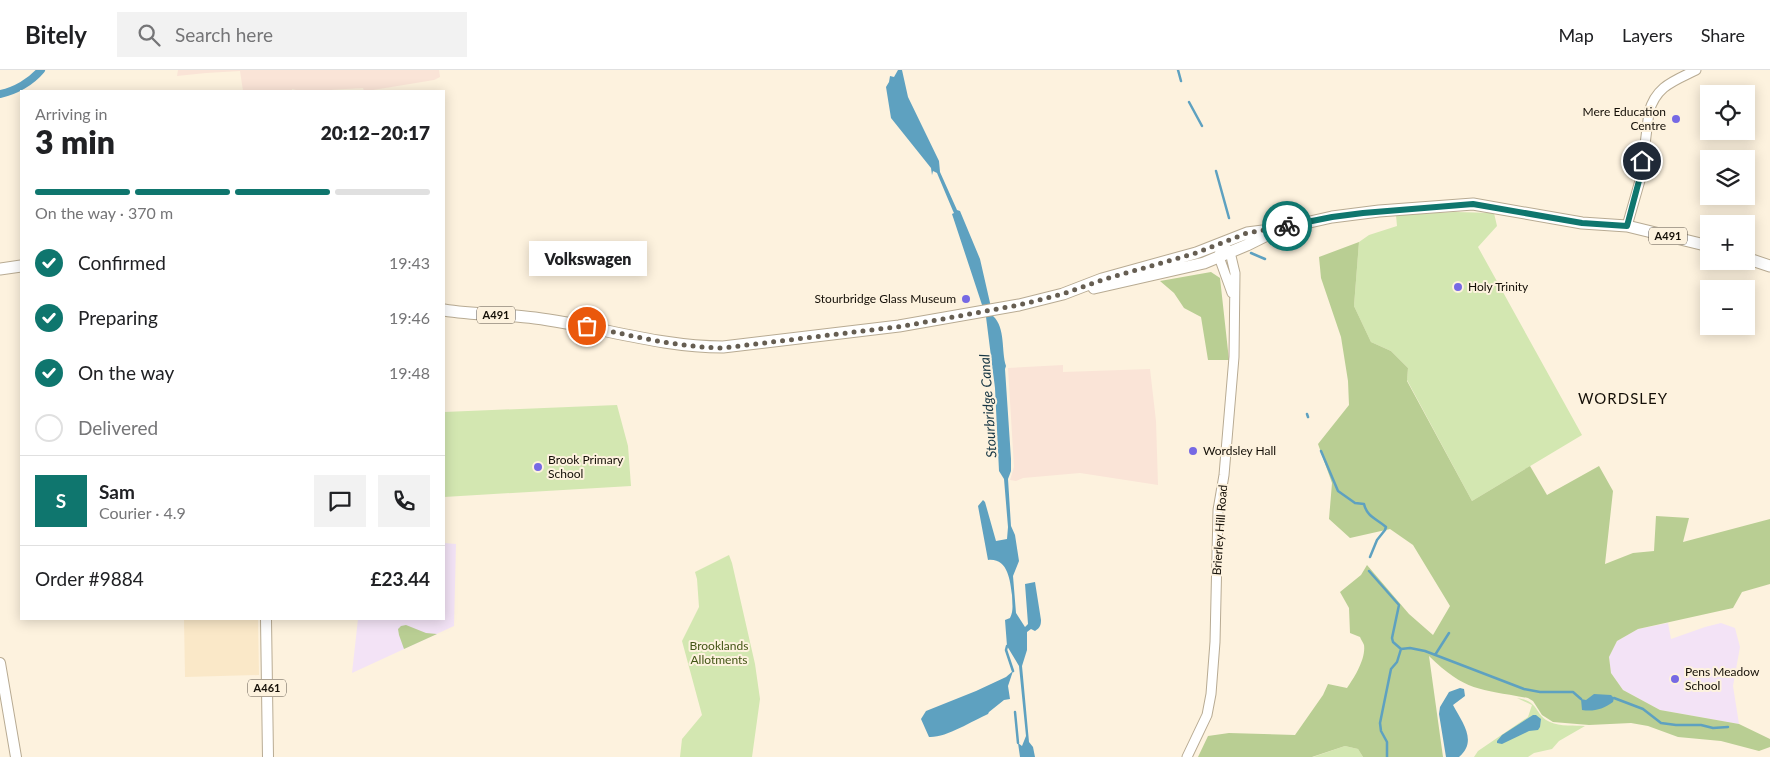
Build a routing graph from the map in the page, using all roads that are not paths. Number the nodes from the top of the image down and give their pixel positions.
1 (1696, 70) edge
2 (1627, 226) junction
3 (1279, 228) junction
4 (1221, 243) junction
5 (1700, 244) edge
6 (1230, 252) junction
7 (1219, 257) junction
8 (1755, 261) edge
9 (20, 266) edge
10 (1770, 266) edge
11 (1, 270) edge
12 (1072, 291) junction
13 (1234, 298) junction
14 (445, 310) edge
15 (266, 620) edge
16 (0, 663) edge
17 (16, 757) edge
18 (268, 757) edge
19 (1187, 757) edge

1 - 2 main road
2 - 3 highway, A491
2 - 5 highway, A491
3 - 4 highway, A491
3 - 6 highway, A491
4 - 6 main road
4 - 7 main road, Brierley Hill Road
4 - 12 highway, A491
6 - 7 highway, A491
6 - 13 main road, Brierley Hill Road
7 - 12 highway, A491
7 - 13 main road, Brierley Hill Road
8 - 10 highway
9 - 11 highway
12 - 14 highway, A491
13 - 19 main road, Brierley Hill Road
15 - 18 main road, A461
16 - 17 main road

